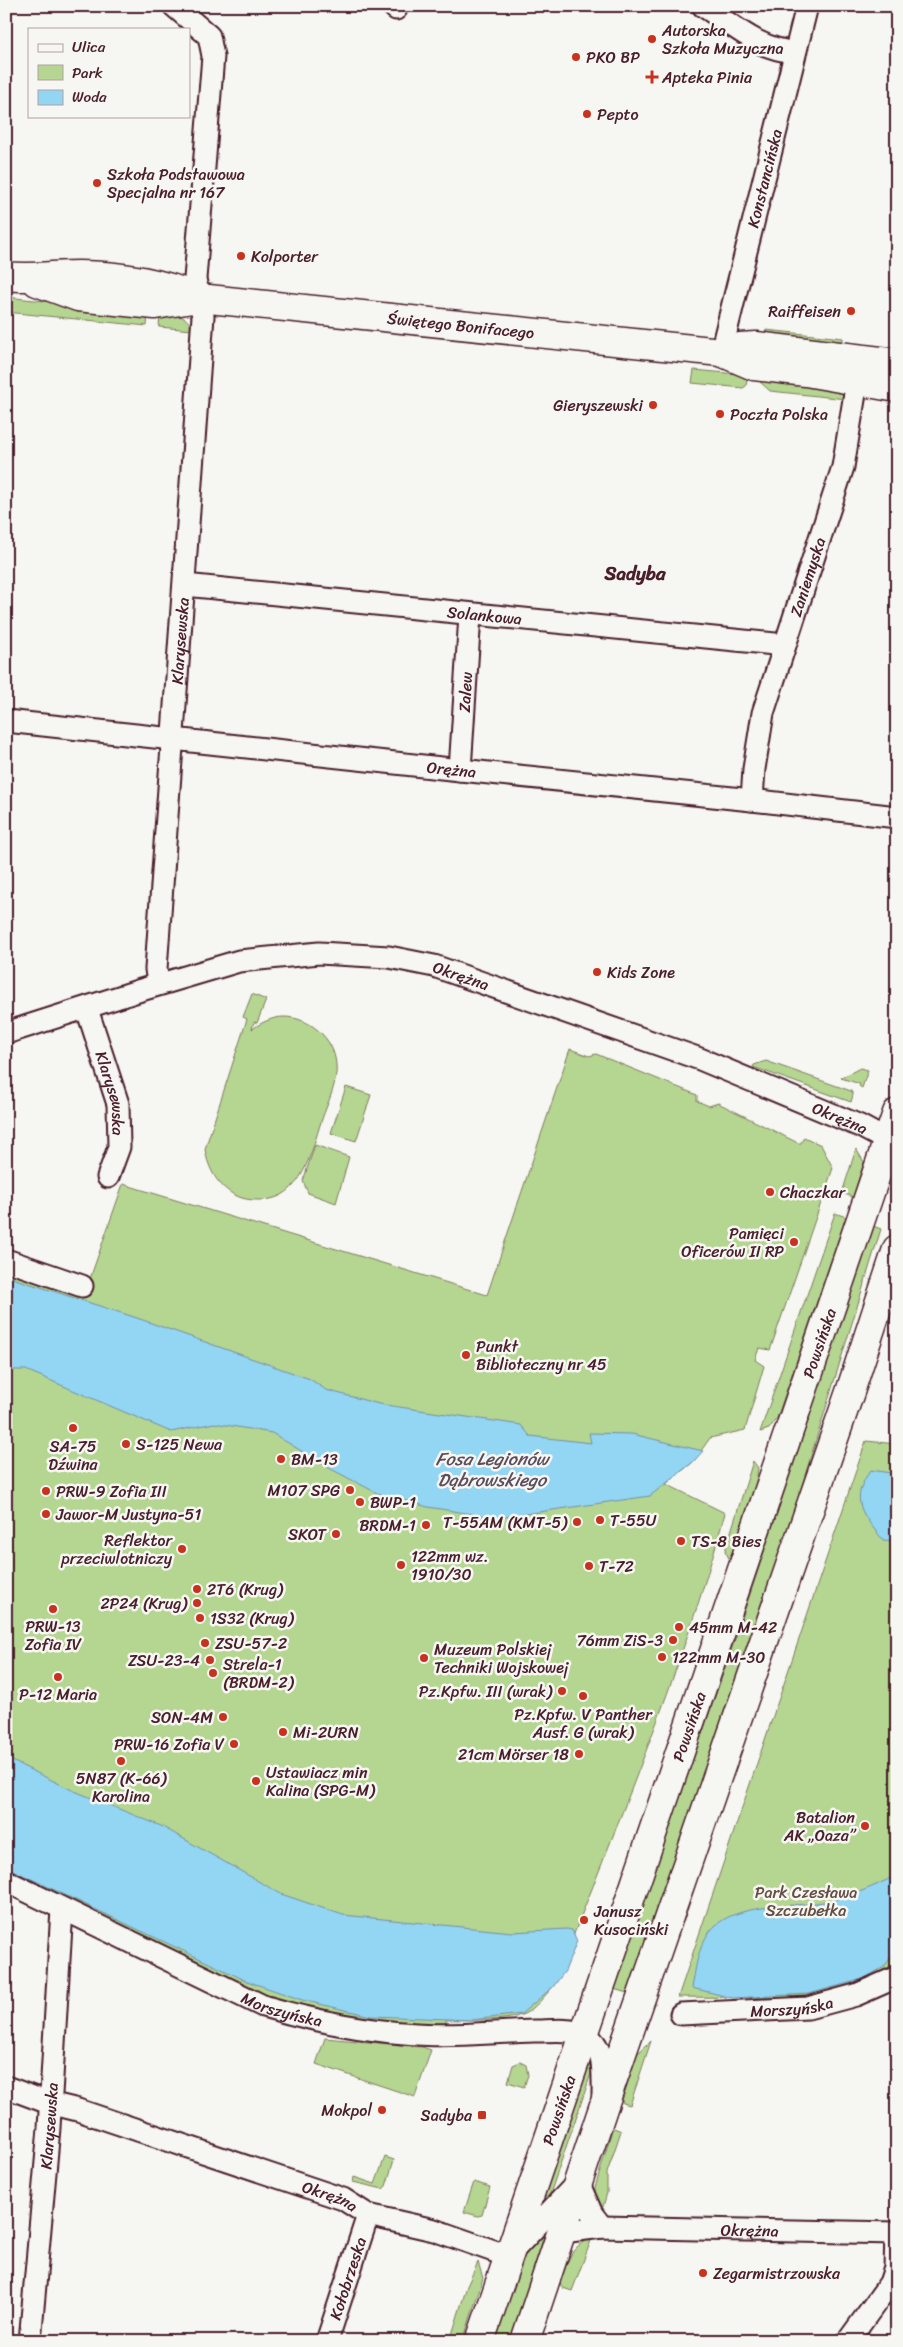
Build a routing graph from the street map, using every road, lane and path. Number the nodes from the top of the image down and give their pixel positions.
1 (174, 6) edge
2 (704, 6) edge
3 (807, 6) edge
4 (795, 52) junction
5 (18, 278) edge
6 (199, 298) junction
7 (720, 352) junction
8 (886, 362) edge
9 (857, 381) junction
10 (897, 388) edge
11 (185, 585) junction
12 (470, 615) junction
13 (785, 645) junction
14 (6, 721) edge
15 (173, 739) junction
16 (460, 770) junction
17 (752, 800) junction
18 (897, 817) edge
19 (158, 984) junction
20 (88, 1009) junction
21 (6, 1033) edge
22 (897, 1113) edge
23 (892, 1143) edge
24 (108, 1177) dead end
25 (897, 1249) edge
26 (6, 1260) edge
27 (82, 1286) dead end
28 (6, 1881) edge
29 (62, 1909) junction
30 (897, 1978) edge
31 (681, 2014) dead end
32 (583, 2034) junction
33 (6, 2087) edge
34 (49, 2103) junction
35 (603, 2108) junction
36 (578, 2182) junction
37 (368, 2215) junction
38 (602, 2227) junction
39 (562, 2232) junction
40 (896, 2233) edge
41 (508, 2256) junction
42 (30, 2341) edge
43 (327, 2341) edge
44 (480, 2341) edge
45 (525, 2341) edge
46 (848, 2341) edge

1 - 6 street, Klarysewska
2 - 4 street
3 - 4 street, Konstancińska
4 - 7 street, Konstancińska
5 - 6 main road, Świętego Bonifacego
6 - 7 main road, Świętego Bonifacego
6 - 11 street, Klarysewska
7 - 8 main road, Świętego Bonifacego
7 - 9 main road, Świętego Bonifacego
8 - 9 street
9 - 10 main road, Świętego Bonifacego
9 - 13 street, Zaniemyska
11 - 12 street, Solankowa
11 - 15 street, Klarysewska
12 - 13 street, Solankowa
12 - 16 street, Zalew
13 - 17 street, Zaniemyska
14 - 15 street, Orężna
15 - 16 street, Orężna
15 - 19 street, Klarysewska
16 - 17 street, Orężna
17 - 18 street, Orężna
19 - 20 street, Okrężna
19 - 23 street, Okrężna
20 - 21 street, Okrężna
20 - 24 street, Klarysewska
22 - 23 main road, Powsińska
23 - 32 main road, Powsińska
25 - 35 main road
26 - 27 street
28 - 29 street, Morszyńska
29 - 32 street, Morszyńska
29 - 34 street, Klarysewska
30 - 31 street, Morszyńska
32 - 35 street
32 - 41 main road, Powsińska
33 - 34 street, Okrężna
34 - 37 street, Okrężna
34 - 42 street, Klarysewska
35 - 36 main road
36 - 38 street
36 - 39 main road
36 - 41 street
37 - 41 street, Okrężna
37 - 43 street, Kołobrzeska
38 - 39 street, Okrężna
38 - 40 street, Okrężna
39 - 45 main road
40 - 46 street
41 - 44 main road, Powsińska

